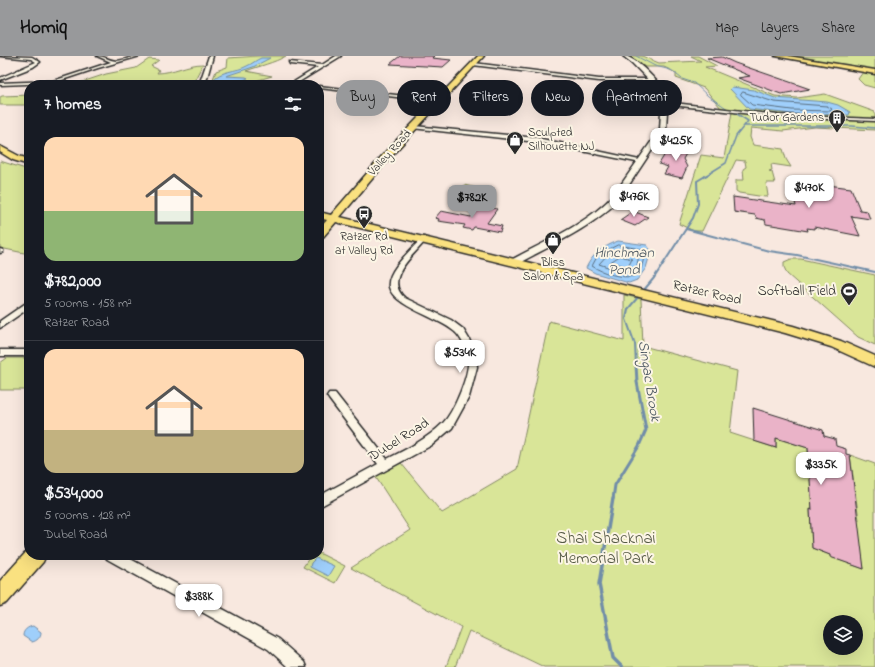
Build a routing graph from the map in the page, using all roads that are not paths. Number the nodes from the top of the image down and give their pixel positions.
1 (0, 56) edge
2 (98, 56) edge
3 (138, 56) edge
4 (212, 56) edge
5 (339, 56) edge
6 (481, 56) edge
7 (625, 56) edge
8 (778, 56) edge
9 (26, 57) edge
10 (114, 62) junction
11 (290, 63) dead end
12 (474, 64) junction
13 (322, 66) junction
14 (875, 72) edge
15 (0, 79) edge
16 (59, 80) edge
17 (204, 80) edge
18 (299, 80) edge
19 (599, 80) edge
20 (653, 80) edge
21 (24, 83) edge
22 (0, 84) edge
23 (324, 88) edge
24 (451, 88) edge
25 (397, 96) edge
26 (682, 105) edge
27 (425, 116) edge
28 (664, 116) edge
29 (875, 120) edge
30 (414, 127) junction
31 (0, 148) edge
32 (24, 160) edge
33 (642, 161) junction
34 (324, 216) edge
35 (334, 218) junction
36 (324, 229) edge
37 (424, 239) junction
38 (514, 262) junction
39 (24, 308) edge
40 (0, 325) edge
41 (0, 353) edge
42 (24, 353) edge
43 (875, 362) edge
44 (332, 396) dead end
45 (386, 466) junction
46 (324, 499) edge
47 (32, 560) edge
48 (119, 560) edge
49 (0, 596) edge
50 (299, 667) edge

1 - 9 street
2 - 10 street
3 - 10 street
4 - 17 street
5 - 13 street
6 - 12 main road, Valley Road
7 - 20 street
8 - 14 main road
9 - 15 street
10 - 16 street
11 - 13 street
12 - 19 street
12 - 24 main road, Valley Road
13 - 18 street
21 - 22 street
23 - 25 street
26 - 29 street
27 - 30 main road, Valley Road
28 - 33 street
30 - 33 street
30 - 35 main road, Valley Road
31 - 32 main road
33 - 38 street
34 - 35 main road, Ratzer Road
35 - 36 main road, Valley Road
35 - 37 main road, Ratzer Road
37 - 38 main road, Ratzer Road
37 - 45 street, Dubel Road
38 - 43 main road, Ratzer Road
39 - 40 street
41 - 42 street
44 - 45 street
45 - 46 street, Dubel Road
47 - 49 main road
48 - 50 street

